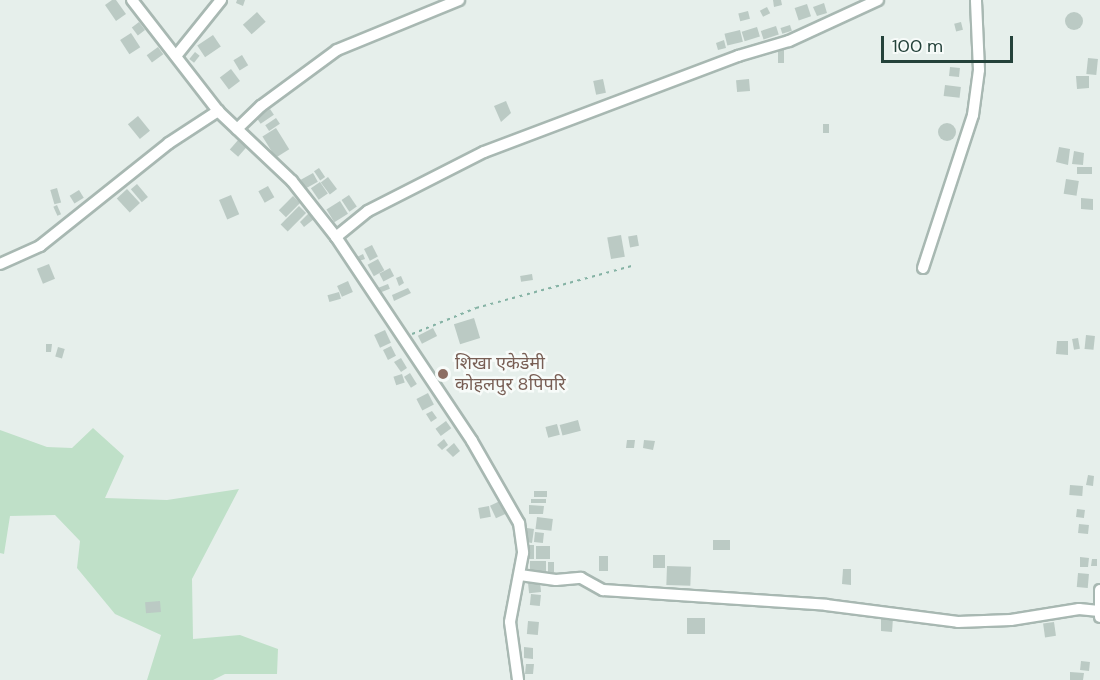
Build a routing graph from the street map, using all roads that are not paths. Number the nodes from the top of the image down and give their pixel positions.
1 (132, 0) edge
2 (221, 0) edge
3 (459, 0) edge
4 (878, 0) edge
5 (976, 0) edge
6 (176, 56) junction
7 (218, 111) junction
8 (237, 129) junction
9 (336, 237) junction
10 (0, 264) edge
11 (923, 268) dead end
12 (520, 574) junction
13 (1100, 590) edge
14 (1100, 614) edge
15 (518, 680) edge

1 - 6 street
2 - 6 street
3 - 8 street
4 - 9 street
5 - 11 street
6 - 7 street
7 - 8 street
7 - 10 street
8 - 9 street
9 - 12 street
12 - 14 street
12 - 15 street
13 - 14 street

